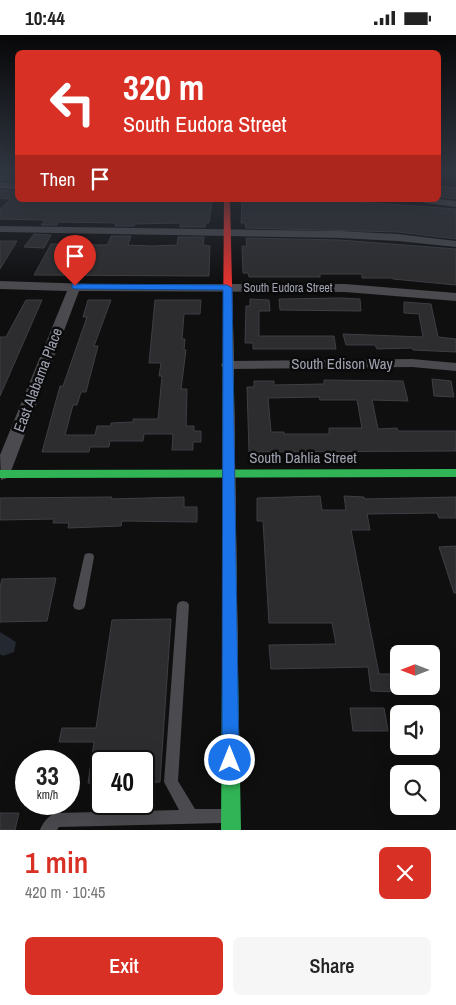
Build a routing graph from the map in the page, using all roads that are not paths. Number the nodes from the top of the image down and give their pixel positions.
1 (227, 210) edge
2 (0, 229) edge
3 (227, 234) junction
4 (456, 244) edge
5 (0, 285) edge
6 (75, 286) junction
7 (227, 288) junction
8 (456, 297) edge
9 (228, 365) junction
10 (456, 367) edge
11 (228, 473) junction
12 (456, 473) edge
13 (1, 474) edge
14 (89, 557) dead end
15 (183, 605) dead end
16 (79, 606) dead end
17 (191, 817) junction
18 (231, 823) edge
19 (47, 830) edge

1 - 3 street
2 - 3 street
3 - 4 street
3 - 7 street
5 - 6 street, South Eudora Street
6 - 7 street, South Eudora Street
6 - 13 street, East Alabama Place
7 - 8 street, South Eudora Street
7 - 9 street
9 - 10 street, South Edison Way
9 - 11 street
11 - 12 street, South Dahlia Street
11 - 13 street, South Dahlia Street
11 - 18 street
14 - 16 lane
15 - 17 lane
17 - 18 lane
17 - 19 lane

